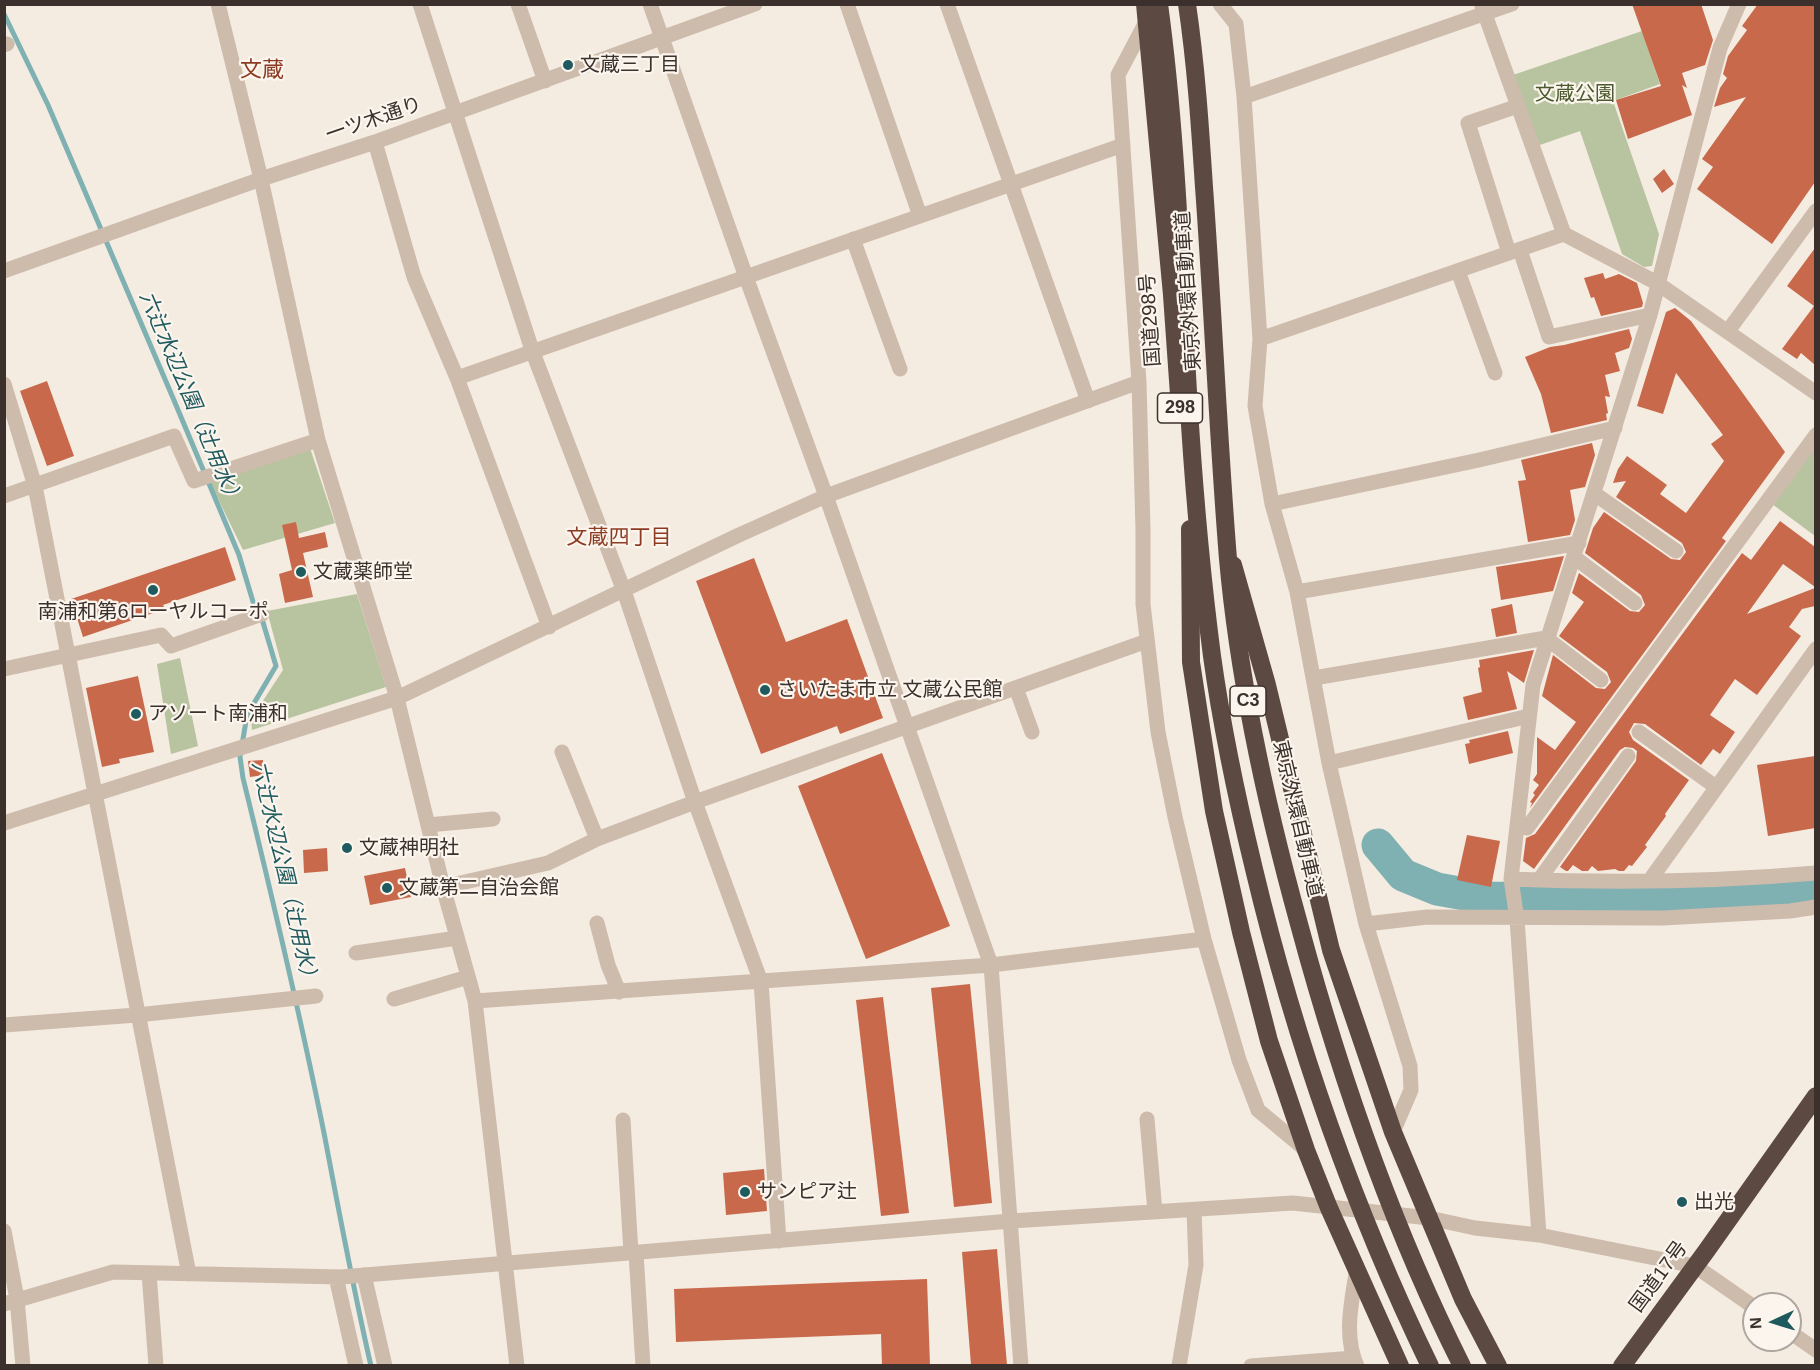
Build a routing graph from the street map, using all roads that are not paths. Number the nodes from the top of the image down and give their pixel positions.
1 (218, 4) edge
2 (420, 4) edge
3 (518, 4) edge
4 (650, 4) edge
5 (755, 4) edge
6 (847, 4) edge
7 (946, 4) edge
8 (1159, 4) edge
9 (1182, 4) edge
10 (1187, 4) edge
11 (1220, 4) edge
12 (1512, 4) edge
13 (1739, 4) edge
14 (1483, 9) edge
15 (1146, 12) edge
16 (662, 38) junction
17 (545, 81) junction
18 (1244, 97) junction
19 (1518, 106) junction
20 (456, 114) junction
21 (375, 142) junction
22 (1123, 145) junction
23 (261, 179) junction
24 (1011, 185) junction
25 (1815, 211) edge
26 (920, 216) junction
27 (1564, 234) junction
28 (853, 240) junction
29 (1514, 251) junction
30 (4, 271) edge
31 (1458, 271) junction
32 (746, 277) junction
33 (1657, 283) junction
34 (1650, 315) junction
35 (1728, 331) junction
36 (1260, 339) junction
37 (532, 350) junction
38 (900, 369) dead end
39 (1495, 374) dead end
40 (457, 378) junction
41 (1139, 382) junction
42 (4, 384) edge
43 (1815, 393) edge
44 (1088, 401) junction
45 (1615, 428) junction
46 (1815, 435) edge
47 (318, 440) junction
48 (35, 486) junction
49 (1595, 494) junction
50 (4, 496) edge
51 (826, 496) junction
52 (1272, 504) junction
53 (1219, 520) junction
54 (1190, 529) junction
55 (1576, 550) junction
56 (1676, 551) dead end
57 (624, 591) junction
58 (1297, 592) junction
59 (1635, 603) dead end
60 (262, 614) dead end
61 (549, 627) junction
62 (1546, 638) junction
63 (1147, 641) junction
64 (1815, 650) edge
65 (67, 655) junction
66 (4, 669) edge
67 (1314, 678) junction
68 (1601, 680) dead end
69 (1016, 688) junction
70 (397, 698) junction
71 (1529, 716) junction
72 (907, 726) junction
73 (1032, 732) dead end
74 (1639, 732) dead end
75 (562, 752) dead end
76 (1628, 756) dead end
77 (1329, 763) junction
78 (1716, 787) junction
79 (94, 795) junction
80 (695, 802) junction
81 (1262, 807) dead end
82 (1235, 808) dead end
83 (493, 819) dead end
84 (4, 823) edge
85 (428, 825) junction
86 (1517, 826) junction
87 (597, 839) junction
88 (1815, 873) edge
89 (1511, 879) junction
90 (1539, 880) junction
91 (1650, 880) junction
92 (443, 887) junction
93 (1815, 907) edge
94 (1517, 919) junction
95 (597, 922) dead end
96 (1366, 924) junction
97 (457, 938) junction
98 (1204, 939) junction
99 (356, 953) dead end
100 (991, 965) junction
101 (468, 976) junction
102 (761, 982) junction
103 (619, 992) junction
104 (315, 996) dead end
105 (394, 999) dead end
106 (475, 1001) junction
107 (137, 1015) junction
108 (4, 1024) edge
109 (1815, 1096) edge
110 (1147, 1119) dead end
111 (622, 1120) dead end
112 (1393, 1132) junction
113 (1306, 1150) junction
114 (1329, 1208) junction
115 (1194, 1210) junction
116 (1155, 1212) junction
117 (1429, 1218) junction
118 (1011, 1221) junction
119 (4, 1231) edge
120 (1539, 1235) junction
121 (779, 1240) junction
122 (633, 1253) junction
123 (505, 1264) junction
124 (1695, 1266) junction
125 (1357, 1267) junction
126 (149, 1273) junction
127 (189, 1274) junction
128 (349, 1277) junction
129 (1742, 1299) edge
130 (11, 1301) edge
131 (1802, 1341) edge
132 (1815, 1350) edge
133 (1355, 1362) edge
134 (1276, 1364) edge
135 (23, 1365) edge
136 (156, 1365) edge
137 (356, 1365) edge
138 (385, 1365) edge
139 (517, 1365) edge
140 (643, 1365) edge
141 (1021, 1365) edge
142 (1179, 1365) edge
143 (1251, 1365) edge
144 (1400, 1365) edge
145 (1430, 1365) edge
146 (1462, 1365) edge
147 (1498, 1365) edge
148 (1622, 1365) edge

1 - 23 street
2 - 20 street
3 - 17 street
4 - 16 street
5 - 16 street, 一ツ木通り
6 - 26 street
7 - 24 street
8 - 145 highway, 東京外環自動車道 / C3, bridge
9 - 53 highway, 298
10 - 146 highway, 東京外環自動車道 / C3, bridge
11 - 18 street
12 - 14 street
13 - 33 street
14 - 18 street
14 - 19 street
15 - 22 street
15 - 54 highway, 国道298号 / 298
16 - 17 street, 一ツ木通り
16 - 32 street
17 - 20 street, 一ツ木通り
18 - 36 street
19 - 27 street
19 - 29 street
20 - 21 street, 一ツ木通り
20 - 37 street
21 - 23 street, 一ツ木通り
21 - 40 street
22 - 24 street
22 - 41 street
23 - 30 street, 一ツ木通り
23 - 47 street
24 - 26 street
24 - 44 street
25 - 35 street
26 - 28 street
27 - 29 street
27 - 33 street
28 - 32 street
28 - 38 street
29 - 31 street
29 - 34 street
31 - 36 street
31 - 39 street
32 - 37 street
32 - 51 street
33 - 34 street
33 - 35 street
34 - 45 street
35 - 43 street
36 - 52 street
37 - 40 street
37 - 57 street
40 - 61 street
41 - 44 street
41 - 63 street
42 - 48 street
44 - 51 street
45 - 49 street
45 - 52 street
46 - 86 street
47 - 48 street
47 - 70 street
48 - 50 street
48 - 65 street
49 - 55 street
49 - 56 street
51 - 57 street
51 - 72 street
52 - 58 street
53 - 81 highway, 298
53 - 112 highway
54 - 82 highway, 国道298号 / 298
54 - 113 highway
55 - 58 street
55 - 59 street
55 - 62 street
57 - 61 street
57 - 80 street
58 - 67 street
60 - 65 street
61 - 70 street
62 - 67 street
62 - 68 street
62 - 71 street
63 - 69 street
63 - 98 street
64 - 78 street
65 - 66 street
65 - 79 street
67 - 77 street
69 - 72 street
69 - 73 street
70 - 79 street
70 - 85 street
71 - 77 street
71 - 86 street
72 - 80 street
72 - 100 street
74 - 78 street
75 - 87 street
76 - 90 street
77 - 96 street
78 - 91 street
79 - 84 street
79 - 107 street
80 - 87 street
80 - 102 street
83 - 85 street
85 - 92 street
86 - 89 street
87 - 92 street
88 - 91 street
89 - 90 street
89 - 94 street
90 - 91 street
92 - 97 street
93 - 94 street
94 - 96 street
94 - 120 street
95 - 103 street
96 - 112 street
97 - 99 street
97 - 101 street
98 - 100 street
98 - 113 street
100 - 102 street
100 - 118 street
101 - 105 street
101 - 106 street
102 - 103 street
102 - 121 street
103 - 106 street
104 - 107 street
106 - 123 street
107 - 108 street
107 - 127 street
109 - 124 highway, 国道17号
110 - 116 street
111 - 122 street
112 - 117 highway
113 - 114 highway
114 - 115 street
114 - 117 street
114 - 125 highway
115 - 116 street
115 - 142 street
116 - 118 street
117 - 120 street
117 - 147 highway
118 - 121 street
118 - 141 street
119 - 130 street
120 - 124 street
121 - 122 street
122 - 123 street
122 - 140 street
123 - 128 street
123 - 139 street
124 - 129 street
124 - 148 highway, 国道17号
125 - 133 street
125 - 144 highway
126 - 127 street
126 - 130 street
126 - 136 street
127 - 128 street
128 - 137 street
128 - 138 street
130 - 135 street
131 - 132 street
133 - 134 street
134 - 143 street

